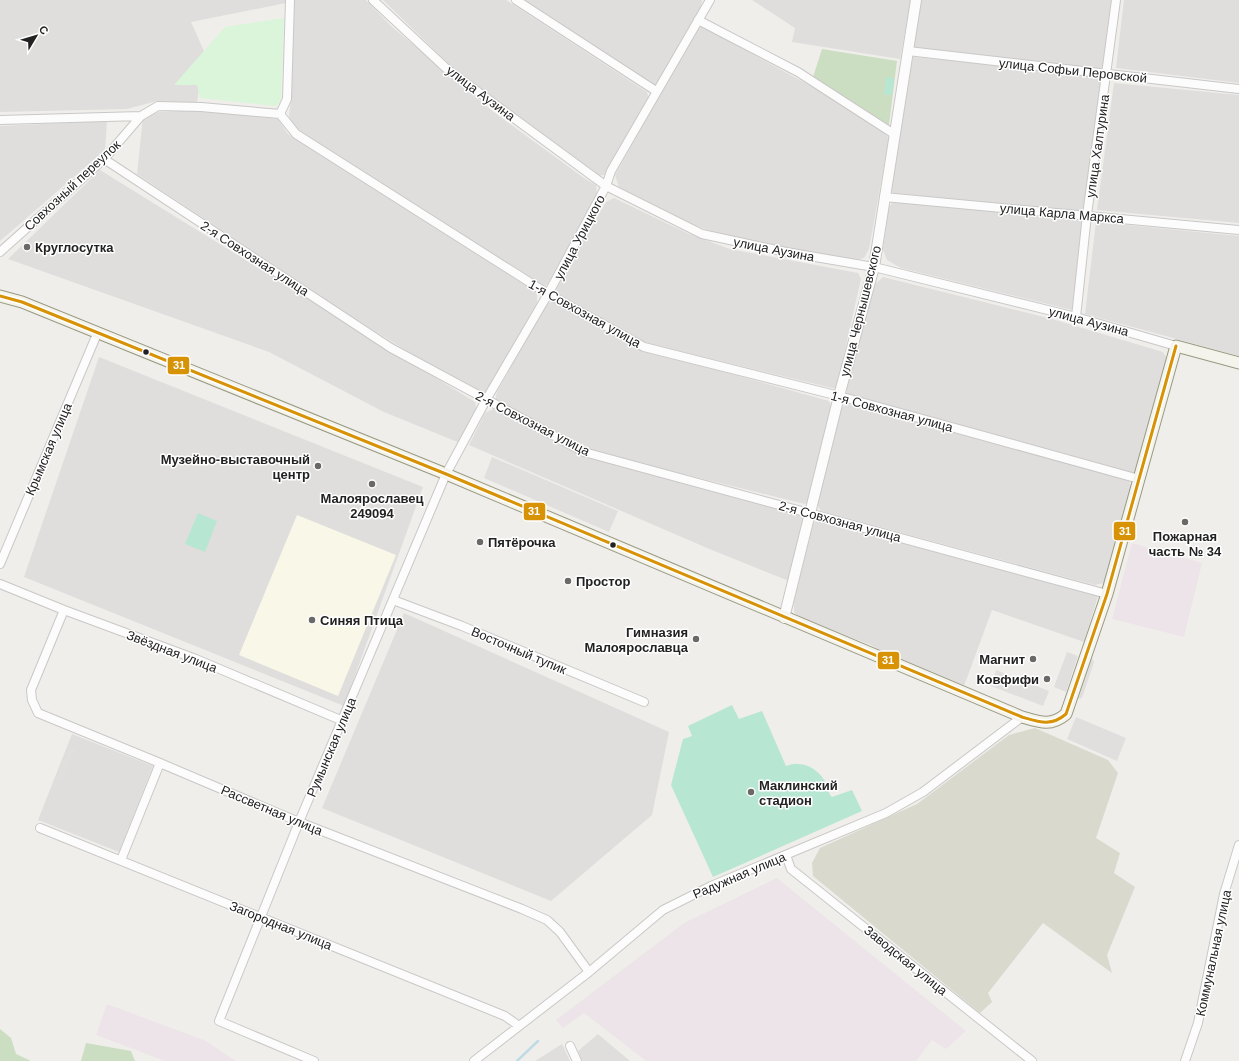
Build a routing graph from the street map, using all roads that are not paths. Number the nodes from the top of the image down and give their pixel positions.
1 (290, 0) edge
2 (373, 0) edge
3 (516, 0) edge
4 (709, 0) edge
5 (916, 0) edge
6 (1116, 0) edge
7 (698, 20) junction
8 (908, 51) junction
9 (1107, 74) junction
10 (1239, 89) edge
11 (656, 91) junction
12 (280, 114) junction
13 (141, 116) junction
14 (0, 120) edge
15 (894, 134) junction
16 (104, 159) junction
17 (606, 186) junction
18 (884, 197) junction
19 (1088, 215) junction
20 (1239, 230) edge
21 (0, 252) edge
22 (874, 267) junction
23 (548, 294) junction
24 (0, 296) edge
25 (1076, 317) junction
26 (97, 334) junction
27 (1176, 346) junction
28 (1239, 364) edge
29 (838, 396) junction
30 (486, 400) junction
31 (446, 474) junction
32 (1139, 479) junction
33 (811, 513) junction
34 (0, 564) edge
35 (0, 584) edge
36 (1107, 594) junction
37 (393, 600) junction
38 (64, 610) junction
39 (784, 618) junction
40 (644, 702) dead end
41 (1022, 717) junction
42 (343, 721) junction
43 (160, 763) junction
44 (299, 822) junction
45 (40, 828) dead end
46 (1239, 845) edge
47 (786, 855) junction
48 (121, 860) junction
49 (260, 917) junction
50 (589, 972) junction
51 (519, 1026) junction
52 (570, 1046) dead end
53 (314, 1061) edge
54 (474, 1061) edge
55 (577, 1061) edge
56 (1032, 1061) edge
57 (1185, 1061) edge

1 - 12 street
2 - 17 street, улица Аузина
3 - 11 street
4 - 7 street, улица Урицкого
5 - 8 street, улица Чернышевского
6 - 9 street, улица Халтурина
7 - 11 street, улица Урицкого
7 - 15 street
8 - 9 street, улица Софьи Перовской
8 - 15 street, улица Чернышевского
9 - 10 street, улица Софьи Перовской
9 - 19 street, улица Халтурина
11 - 17 street, улица Урицкого
12 - 13 street
12 - 23 street, 1-я Совхозная улица
13 - 14 street
13 - 16 street, Совхозный переулок
15 - 18 street, улица Чернышевского
16 - 21 street, Совхозный переулок
16 - 30 street, 2-я Совхозная улица
17 - 22 street, улица Аузина
17 - 23 street, улица Урицкого
18 - 19 street, улица Карла Маркса
18 - 22 street, улица Чернышевского
19 - 20 street, улица Карла Маркса
19 - 25 street, улица Халтурина
22 - 25 street, улица Аузина
22 - 29 street, улица Чернышевского
23 - 29 street, 1-я Совхозная улица
23 - 30 street, улица Урицкого
24 - 26 main road
25 - 27 street, улица Аузина
26 - 31 main road
26 - 34 street, Крымская улица
27 - 28 main road, улица Аузина
27 - 32 main road
29 - 32 street, 1-я Совхозная улица
29 - 33 street, улица Чернышевского
30 - 31 street, улица Урицкого
30 - 33 street, 2-я Совхозная улица
31 - 37 street, Румынская улица
31 - 39 main road
32 - 36 main road
33 - 36 street, 2-я Совхозная улица
33 - 39 street, улица Чернышевского
35 - 38 street, Звёздная улица
36 - 41 main road
37 - 40 street, Восточный тупик
37 - 42 street, Румынская улица
38 - 42 street, Звёздная улица
38 - 43 street, Рассветная улица
39 - 41 main road
41 - 47 street, Радужная улица
42 - 44 street, Румынская улица
43 - 44 street, Рассветная улица
43 - 48 street
44 - 49 street, Румынская улица
44 - 50 street, Рассветная улица
45 - 48 street, Загородная улица
46 - 57 street, Коммунальная улица
47 - 50 street, Радужная улица
47 - 56 street, Заводская улица
48 - 49 street, Загородная улица
49 - 51 street, Загородная улица
49 - 53 street, Румынская улица
50 - 51 street, Радужная улица
51 - 54 street, Радужная улица
52 - 55 street

